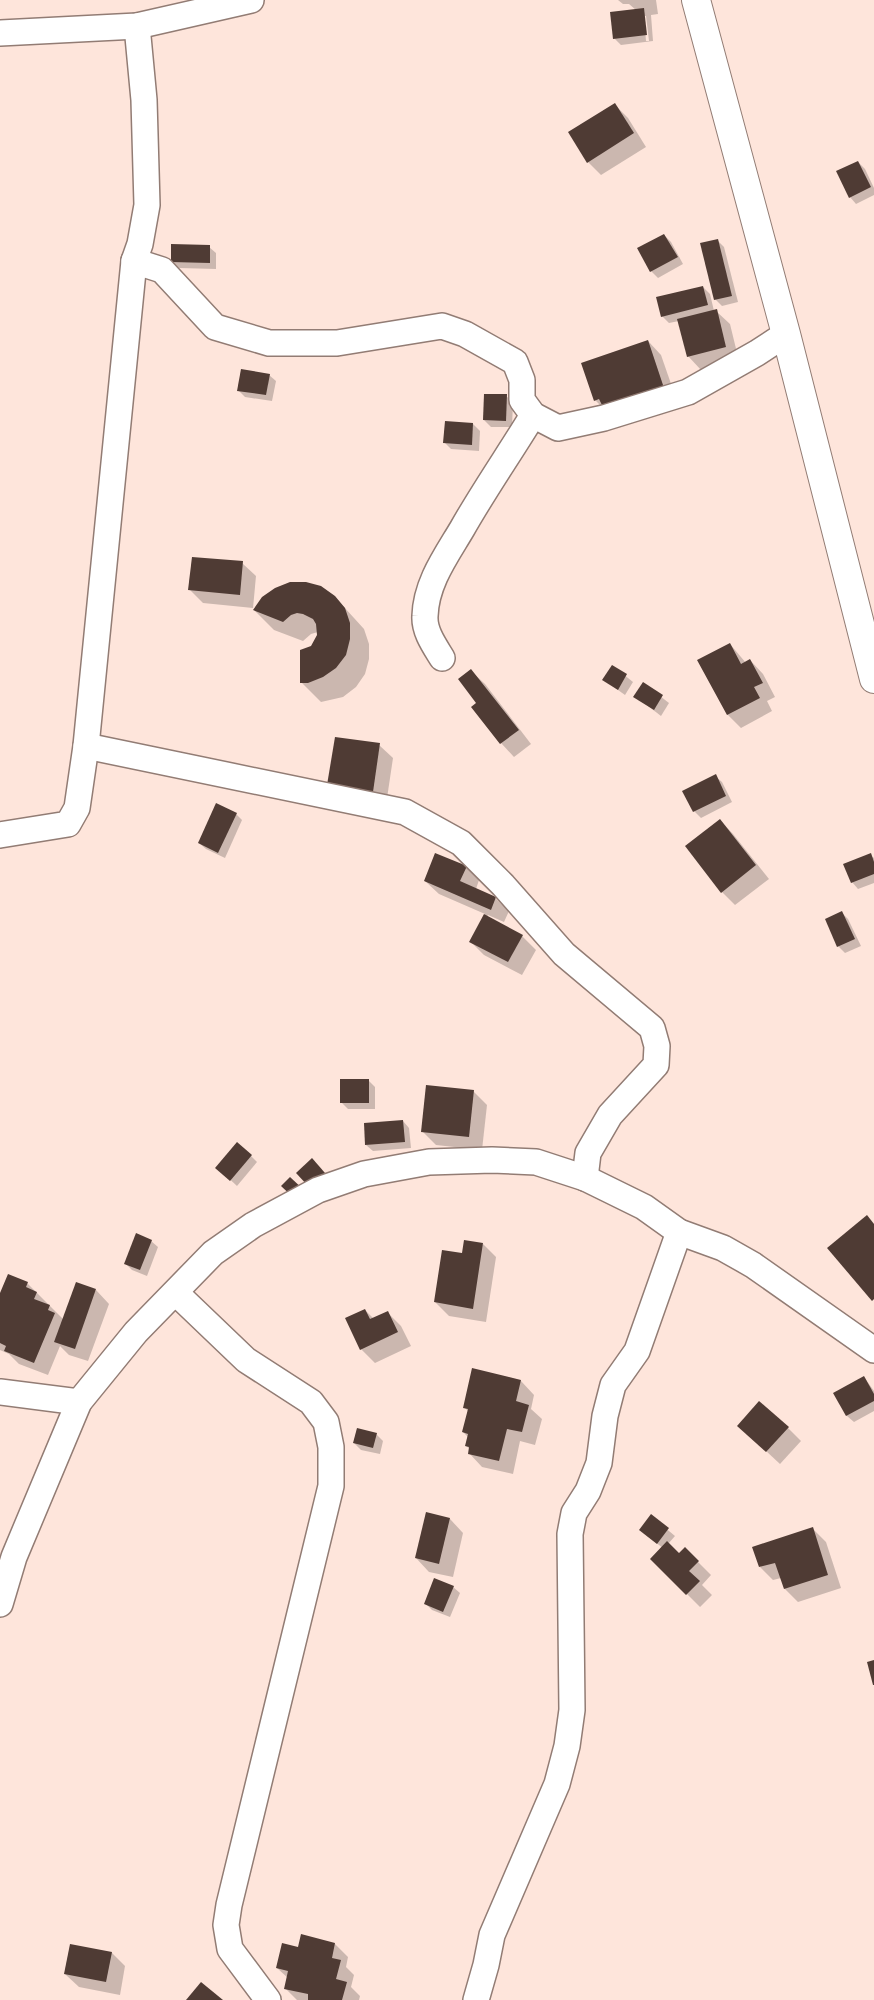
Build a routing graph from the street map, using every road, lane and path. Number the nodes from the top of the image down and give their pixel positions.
1 (251, 0) edge
2 (696, 0) edge
3 (137, 26) junction
4 (0, 33) edge
5 (134, 261) junction
6 (786, 334) junction
7 (533, 415) junction
8 (442, 658) dead end
9 (874, 679) edge
10 (86, 746) junction
11 (0, 834) edge
12 (585, 1178) junction
13 (679, 1232) junction
14 (176, 1293) junction
15 (874, 1350) edge
16 (0, 1392) edge
17 (78, 1402) junction
18 (0, 1604) edge
19 (268, 2000) edge
20 (476, 2000) edge

1 - 3 street
2 - 6 street
3 - 4 street
3 - 5 street
5 - 7 street
5 - 10 street
6 - 7 street
6 - 9 street
7 - 8 street
10 - 11 street
10 - 12 street
12 - 13 street
12 - 14 street
13 - 15 street
13 - 20 street
14 - 17 street
14 - 19 street
16 - 17 street
17 - 18 street

